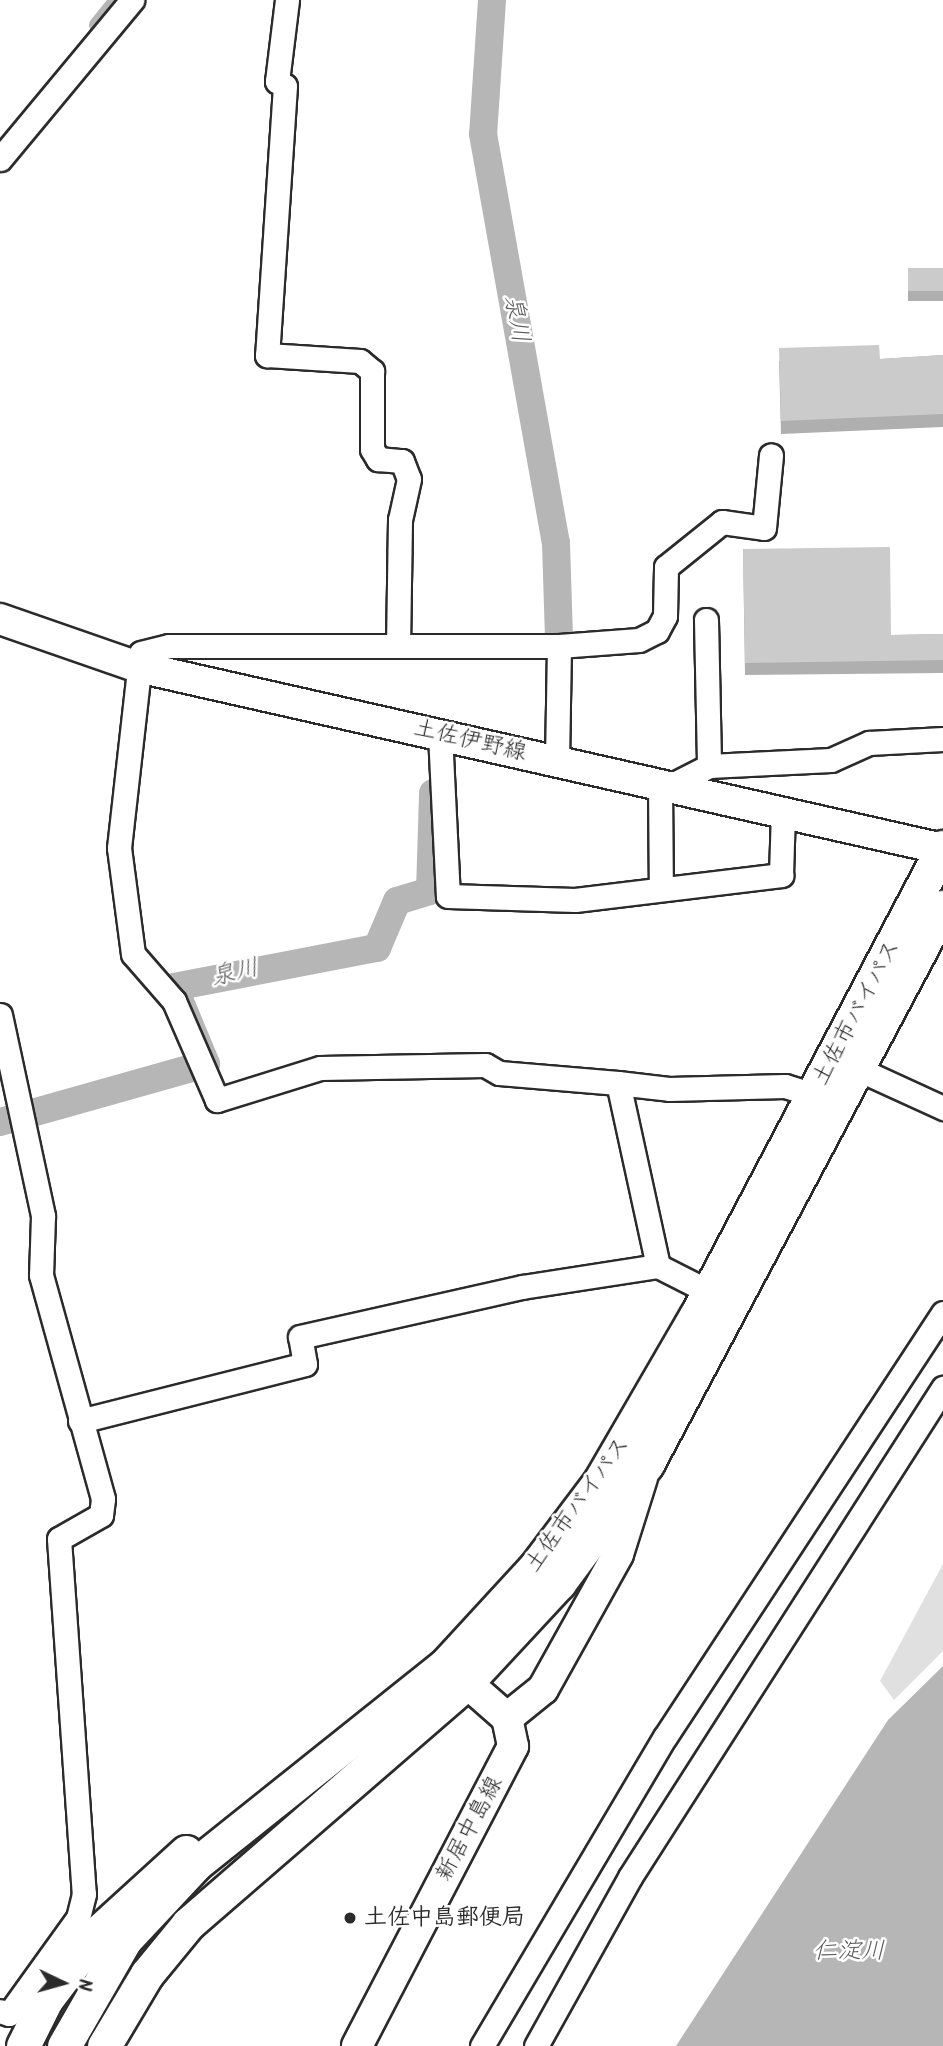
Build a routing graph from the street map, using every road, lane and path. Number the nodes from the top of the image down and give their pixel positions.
1 (132, 0) edge
2 (287, 0) edge
3 (0, 159) edge
4 (771, 455) dead end
5 (0, 619) edge
6 (706, 620) dead end
7 (397, 642) junction
8 (559, 646) junction
9 (138, 667) junction
10 (440, 734) junction
11 (943, 739) edge
12 (557, 761) junction
13 (709, 766) junction
14 (665, 785) junction
15 (783, 811) junction
16 (943, 848) edge
17 (661, 889) junction
18 (943, 907) edge
19 (0, 1015) edge
20 (858, 1069) junction
21 (618, 1083) junction
22 (827, 1099) junction
23 (943, 1108) edge
24 (10, 1112) edge
25 (657, 1266) junction
26 (721, 1298) junction
27 (943, 1312) edge
28 (943, 1388) edge
29 (80, 1421) junction
30 (647, 1464) junction
31 (576, 1560) junction
32 (602, 1581) junction
33 (456, 1674) junction
34 (507, 1718) junction
35 (292, 1792) junction
36 (0, 2011) edge
37 (23, 2046) edge
38 (64, 2046) edge
39 (104, 2046) edge
40 (357, 2046) edge
41 (482, 2046) edge
42 (536, 2046) edge

1 - 3 street
2 - 7 street
4 - 8 street
5 - 9 main road, 土佐伊野線
6 - 13 street
7 - 8 street
7 - 9 street
8 - 12 street
9 - 10 main road, 土佐伊野線
9 - 21 street
10 - 12 main road, 土佐伊野線
10 - 17 street
11 - 13 street
12 - 14 main road, 土佐伊野線
13 - 14 street
14 - 15 main road, 土佐伊野線
14 - 17 street
15 - 16 main road, 土佐伊野線
15 - 17 street
16 - 22 highway, 土佐市バイパス
18 - 20 highway, 土佐市バイパス
19 - 24 street
20 - 22 highway, 土佐市バイパス
20 - 23 street
21 - 22 street
21 - 25 street
22 - 26 highway, 土佐市バイパス
24 - 29 street
25 - 26 street
25 - 29 street
26 - 30 highway, 土佐市バイパス
26 - 33 highway, 土佐市バイパス
27 - 41 street
28 - 42 street
29 - 36 street
30 - 31 highway, 土佐市バイパス
30 - 32 main road
31 - 32 main road
31 - 33 highway, 土佐市バイパス
32 - 34 main road
33 - 34 main road
33 - 35 highway, 土佐市バイパス
33 - 39 highway, 土佐市バイパス
34 - 40 main road, 新居中島線
35 - 37 highway
35 - 38 highway, 土佐市バイパス

